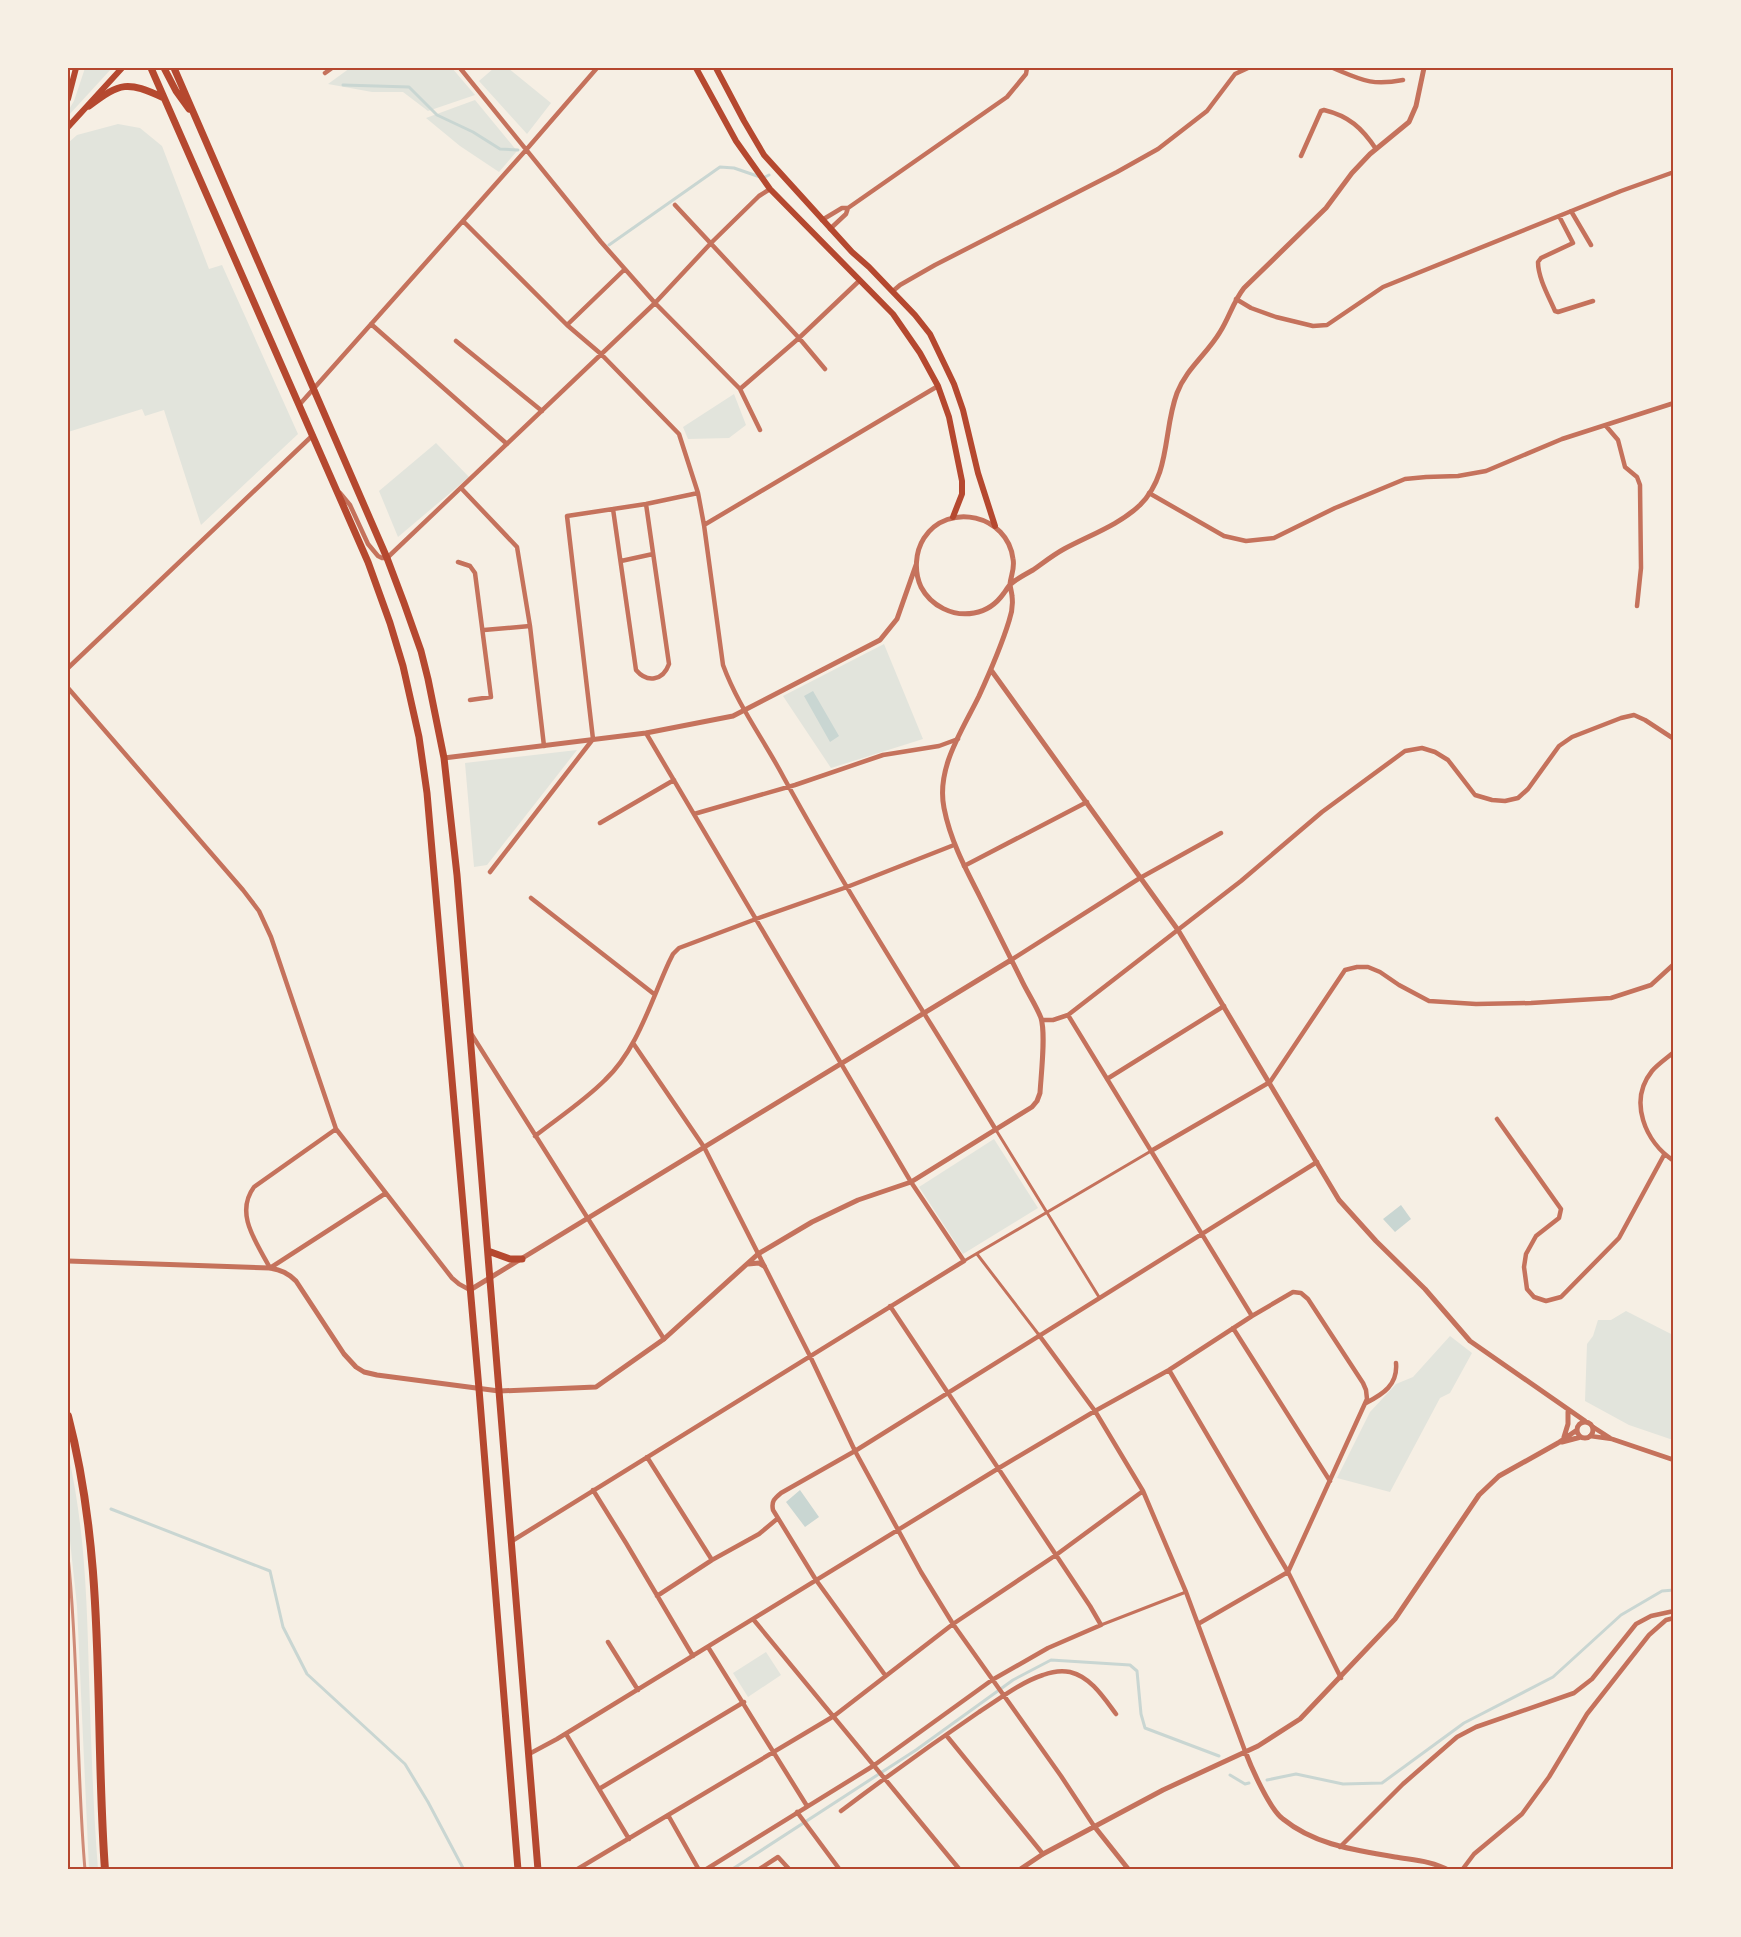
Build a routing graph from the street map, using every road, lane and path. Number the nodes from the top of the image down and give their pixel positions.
1 (76, 68) edge
2 (122, 68) edge
3 (151, 68) edge
4 (164, 68) edge
5 (174, 68) edge
6 (332, 68) edge
7 (460, 68) edge
8 (597, 68) edge
9 (696, 68) edge
10 (716, 68) edge
11 (1027, 68) edge
12 (1248, 68) edge
13 (1333, 68) edge
14 (1424, 68) edge
15 (325, 73) dead end
16 (1403, 80) dead end
17 (164, 98) junction
18 (68, 99) edge
19 (88, 106) junction
20 (198, 121) junction
21 (68, 127) edge
22 (1376, 148) junction
23 (526, 150) junction
24 (1301, 156) dead end
25 (1674, 172) edge
26 (768, 186) junction
27 (675, 205) dead end
28 (848, 208) junction
29 (1571, 211) junction
30 (1559, 216) junction
31 (822, 220) junction
32 (463, 222) junction
33 (830, 229) junction
34 (711, 243) junction
35 (1591, 245) dead end
36 (625, 269) junction
37 (860, 281) junction
38 (893, 291) junction
39 (1236, 299) junction
40 (1593, 301) dead end
41 (655, 303) junction
42 (371, 324) junction
43 (567, 325) junction
44 (799, 338) junction
45 (456, 341) dead end
46 (601, 354) junction
47 (825, 369) dead end
48 (938, 386) junction
49 (314, 388) junction
50 (740, 389) junction
51 (1674, 403) edge
52 (300, 404) junction
53 (542, 411) junction
54 (1606, 426) junction
55 (760, 430) dead end
56 (313, 435) junction
57 (507, 444) junction
58 (461, 488) junction
59 (336, 489) junction
60 (698, 493) junction
61 (1149, 493) junction
62 (646, 504) junction
63 (613, 509) junction
64 (953, 518) junction
65 (704, 525) junction
66 (995, 526) junction
67 (653, 554) junction
68 (387, 558) junction
69 (621, 561) junction
70 (458, 562) dead end
71 (916, 563) junction
72 (1010, 585) junction
73 (1638, 606) dead end
74 (530, 626) junction
75 (484, 630) junction
76 (68, 668) edge
77 (991, 670) junction
78 (68, 688) edge
79 (470, 700) dead end
80 (744, 710) junction
81 (646, 733) junction
82 (958, 739) junction
83 (1674, 739) edge
84 (593, 740) junction
85 (544, 746) junction
86 (444, 758) junction
87 (674, 780) junction
88 (789, 786) junction
89 (1087, 802) junction
90 (694, 814) junction
91 (600, 823) dead end
92 (1221, 833) dead end
93 (954, 845) junction
94 (964, 866) junction
95 (490, 872) dead end
96 (1140, 878) junction
97 (847, 887) junction
98 (531, 898) dead end
99 (756, 919) junction
100 (1178, 930) junction
101 (1011, 960) junction
102 (1674, 964) edge
103 (654, 994) junction
104 (1224, 1006) junction
105 (924, 1013) junction
106 (1068, 1015) junction
107 (1042, 1020) junction
108 (470, 1032) junction
109 (633, 1043) junction
110 (1674, 1052) edge
111 (841, 1064) junction
112 (1107, 1079) junction
113 (1270, 1082) junction
114 (1497, 1119) dead end
115 (336, 1129) junction
116 (996, 1130) junction
117 (535, 1136) junction
118 (704, 1147) junction
119 (1151, 1151) junction
120 (1664, 1155) junction
121 (1674, 1161) edge
122 (1317, 1162) junction
123 (911, 1182) junction
124 (386, 1193) junction
125 (1047, 1212) junction
126 (588, 1218) junction
127 (1202, 1234) junction
128 (488, 1251) junction
129 (758, 1254) junction
130 (978, 1254) junction
131 (522, 1258) junction
132 (68, 1261) edge
133 (964, 1262) junction
134 (747, 1264) junction
135 (764, 1266) junction
136 (270, 1268) junction
137 (490, 1278) junction
138 (470, 1290) junction
139 (1100, 1298) junction
140 (890, 1306) junction
141 (1252, 1316) junction
142 (1233, 1328) junction
143 (1040, 1335) junction
144 (664, 1340) junction
145 (810, 1356) junction
146 (1396, 1363) dead end
147 (1169, 1370) junction
148 (479, 1389) junction
149 (500, 1391) junction
150 (948, 1392) junction
151 (1366, 1403) junction
152 (1567, 1410) junction
153 (1095, 1411) junction
154 (68, 1416) edge
155 (1585, 1421) junction
156 (1577, 1427) junction
157 (1593, 1427) junction
158 (1590, 1436) junction
159 (1581, 1437) junction
160 (1612, 1439) junction
161 (1560, 1441) junction
162 (855, 1451) junction
163 (647, 1457) junction
164 (1674, 1460) edge
165 (999, 1468) junction
166 (1330, 1481) junction
167 (593, 1490) junction
168 (1143, 1491) junction
169 (777, 1519) junction
170 (897, 1531) junction
171 (512, 1541) junction
172 (1056, 1555) junction
173 (712, 1560) junction
174 (1288, 1572) junction
175 (816, 1580) junction
176 (1186, 1592) junction
177 (657, 1596) junction
178 (1674, 1611) edge
179 (1674, 1618) edge
180 (753, 1619) junction
181 (953, 1624) junction
182 (1198, 1624) junction
183 (1101, 1625) junction
184 (608, 1642) dead end
185 (708, 1647) junction
186 (693, 1656) junction
187 (885, 1675) junction
188 (1341, 1678) junction
189 (994, 1682) junction
190 (638, 1690) junction
191 (1002, 1695) junction
192 (744, 1702) junction
193 (1116, 1714) dead end
194 (834, 1716) junction
195 (566, 1734) junction
196 (946, 1734) junction
197 (1245, 1751) junction
198 (775, 1752) junction
199 (529, 1754) junction
200 (874, 1767) junction
201 (883, 1777) junction
202 (599, 1789) junction
203 (807, 1806) junction
204 (841, 1811) dead end
205 (797, 1812) junction
206 (668, 1815) junction
207 (1094, 1826) junction
208 (629, 1839) junction
209 (1340, 1847) junction
210 (1043, 1854) junction
211 (105, 1869) edge
212 (518, 1869) edge
213 (538, 1869) edge
214 (576, 1869) edge
215 (699, 1869) edge
216 (705, 1869) edge
217 (758, 1869) edge
218 (790, 1869) edge
219 (840, 1869) edge
220 (960, 1869) edge
221 (1019, 1869) edge
222 (1129, 1869) edge
223 (1448, 1869) edge
224 (1462, 1869) edge

1 - 18 main road
2 - 19 main road
3 - 17 main road
4 - 20 main road
5 - 20 main road
6 - 15 street
7 - 23 street
8 - 23 street
9 - 26 main road
10 - 31 main road
11 - 28 street
12 - 38 street
13 - 16 street
14 - 22 street
17 - 19 main road
17 - 52 main road
19 - 21 main road
20 - 49 main road
22 - 24 street
22 - 39 street
23 - 32 street
23 - 36 street
25 - 29 street
26 - 34 street
26 - 37 main road
27 - 34 street
28 - 31 street
28 - 33 street
29 - 30 street
29 - 35 street
30 - 39 street
30 - 40 street
31 - 33 main road
32 - 42 street
32 - 43 street
33 - 38 main road
34 - 41 street
34 - 44 street
36 - 41 street
36 - 43 street
37 - 44 street
37 - 48 main road
38 - 66 main road
39 - 61 street
41 - 46 street
41 - 50 street
42 - 49 street
42 - 57 street
43 - 46 street
44 - 47 street
44 - 50 street
45 - 53 street
46 - 53 street
46 - 60 street
48 - 64 main road
48 - 65 street
49 - 52 street
49 - 68 main road
50 - 55 street
51 - 54 street
52 - 56 main road
53 - 57 street
54 - 61 street
54 - 73 street
56 - 59 main road
56 - 76 street
57 - 58 street
58 - 68 street
58 - 74 street
59 - 68 street
59 - 138 main road
60 - 62 street
60 - 65 street
61 - 72 street
62 - 63 street
62 - 67 street
63 - 69 street
63 - 84 street
64 - 66 street
64 - 71 street
65 - 80 street
66 - 72 street
67 - 69 street
67 - 69 street
68 - 86 main road
70 - 75 street
71 - 72 street
71 - 80 street
72 - 77 street
74 - 75 street
74 - 85 street
75 - 79 street
77 - 82 street
77 - 89 street
78 - 115 street
80 - 81 street
80 - 88 street
81 - 84 street
81 - 87 street
82 - 88 street
82 - 93 street
83 - 100 street
84 - 85 street
84 - 95 street
85 - 86 street
86 - 108 main road
87 - 90 street
87 - 91 street
88 - 90 street
88 - 97 street
89 - 94 street
89 - 96 street
90 - 99 street
92 - 96 street
93 - 94 street
93 - 97 street
94 - 101 street
96 - 100 street
96 - 101 street
97 - 99 street
97 - 105 street
98 - 103 street
99 - 103 street
99 - 111 street
100 - 104 street
100 - 106 street
101 - 105 street
101 - 107 street
102 - 113 street
103 - 109 street
104 - 112 street
104 - 113 street
105 - 111 street
105 - 116 street
106 - 107 street
106 - 112 street
107 - 116 street
108 - 117 street
108 - 128 main road
109 - 117 street
109 - 118 street
110 - 120 street
111 - 118 street
111 - 123 street
112 - 119 street
113 - 119 street
113 - 122 street
114 - 120 street
115 - 124 street
115 - 136 street
116 - 123 street
116 - 125 street
117 - 126 street
118 - 126 street
118 - 129 street
119 - 125 street
119 - 127 street
120 - 121 street
122 - 127 street
122 - 152 street
123 - 129 street
123 - 133 street
124 - 136 street
124 - 138 street
125 - 130 street
125 - 139 street
126 - 131 street
126 - 144 street
127 - 139 street
127 - 141 street
128 - 131 main road
128 - 137 main road
129 - 134 street
129 - 135 street
130 - 133 street
130 - 143 street
131 - 137 street
132 - 136 street
133 - 140 street
134 - 135 street
134 - 144 street
135 - 145 street
136 - 148 street
137 - 138 street
137 - 149 main road
138 - 148 main road
139 - 143 street
140 - 145 street
140 - 150 street
141 - 142 street
141 - 151 street
142 - 147 street
142 - 166 street
143 - 150 street
143 - 153 street
144 - 149 street
145 - 162 street
145 - 163 street
146 - 151 street
147 - 153 street
147 - 174 street
148 - 149 street
148 - 212 main road
149 - 171 main road
150 - 162 street
150 - 165 street
151 - 166 street
152 - 155 street
152 - 156 street
152 - 161 street
153 - 165 street
153 - 168 street
154 - 211 highway
155 - 156 street
155 - 157 street
156 - 159 street
156 - 161 street
157 - 158 street
157 - 160 street
158 - 159 street
158 - 160 street
159 - 161 street
160 - 164 street
161 - 188 street
162 - 169 street
162 - 170 street
163 - 167 street
163 - 173 street
165 - 170 street
165 - 172 street
166 - 174 street
167 - 171 street
167 - 177 street
168 - 172 street
168 - 176 street
169 - 173 street
169 - 175 street
170 - 175 street
170 - 181 street
171 - 199 main road
172 - 181 street
172 - 183 street
173 - 177 street
174 - 182 street
174 - 188 street
175 - 180 street
175 - 187 street
176 - 182 street
176 - 183 street
177 - 186 street
178 - 209 street
179 - 224 street
180 - 185 street
180 - 194 street
181 - 187 street
181 - 189 street
182 - 197 street
183 - 189 street
184 - 190 street
185 - 186 street
185 - 192 street
186 - 190 street
187 - 194 street
188 - 197 street
189 - 191 street
189 - 200 street
190 - 195 street
191 - 193 street
191 - 196 street
191 - 207 street
192 - 198 street
192 - 202 street
194 - 198 street
194 - 200 street
195 - 199 street
195 - 202 street
196 - 201 street
196 - 210 street
197 - 207 street
197 - 209 street
198 - 203 street
198 - 206 street
199 - 213 main road
200 - 201 street
200 - 203 street
201 - 204 street
201 - 220 street
202 - 208 street
203 - 205 street
205 - 216 street
205 - 219 street
206 - 208 street
206 - 215 street
207 - 210 street
207 - 222 street
208 - 214 street
209 - 223 street
210 - 221 street
217 - 218 street

